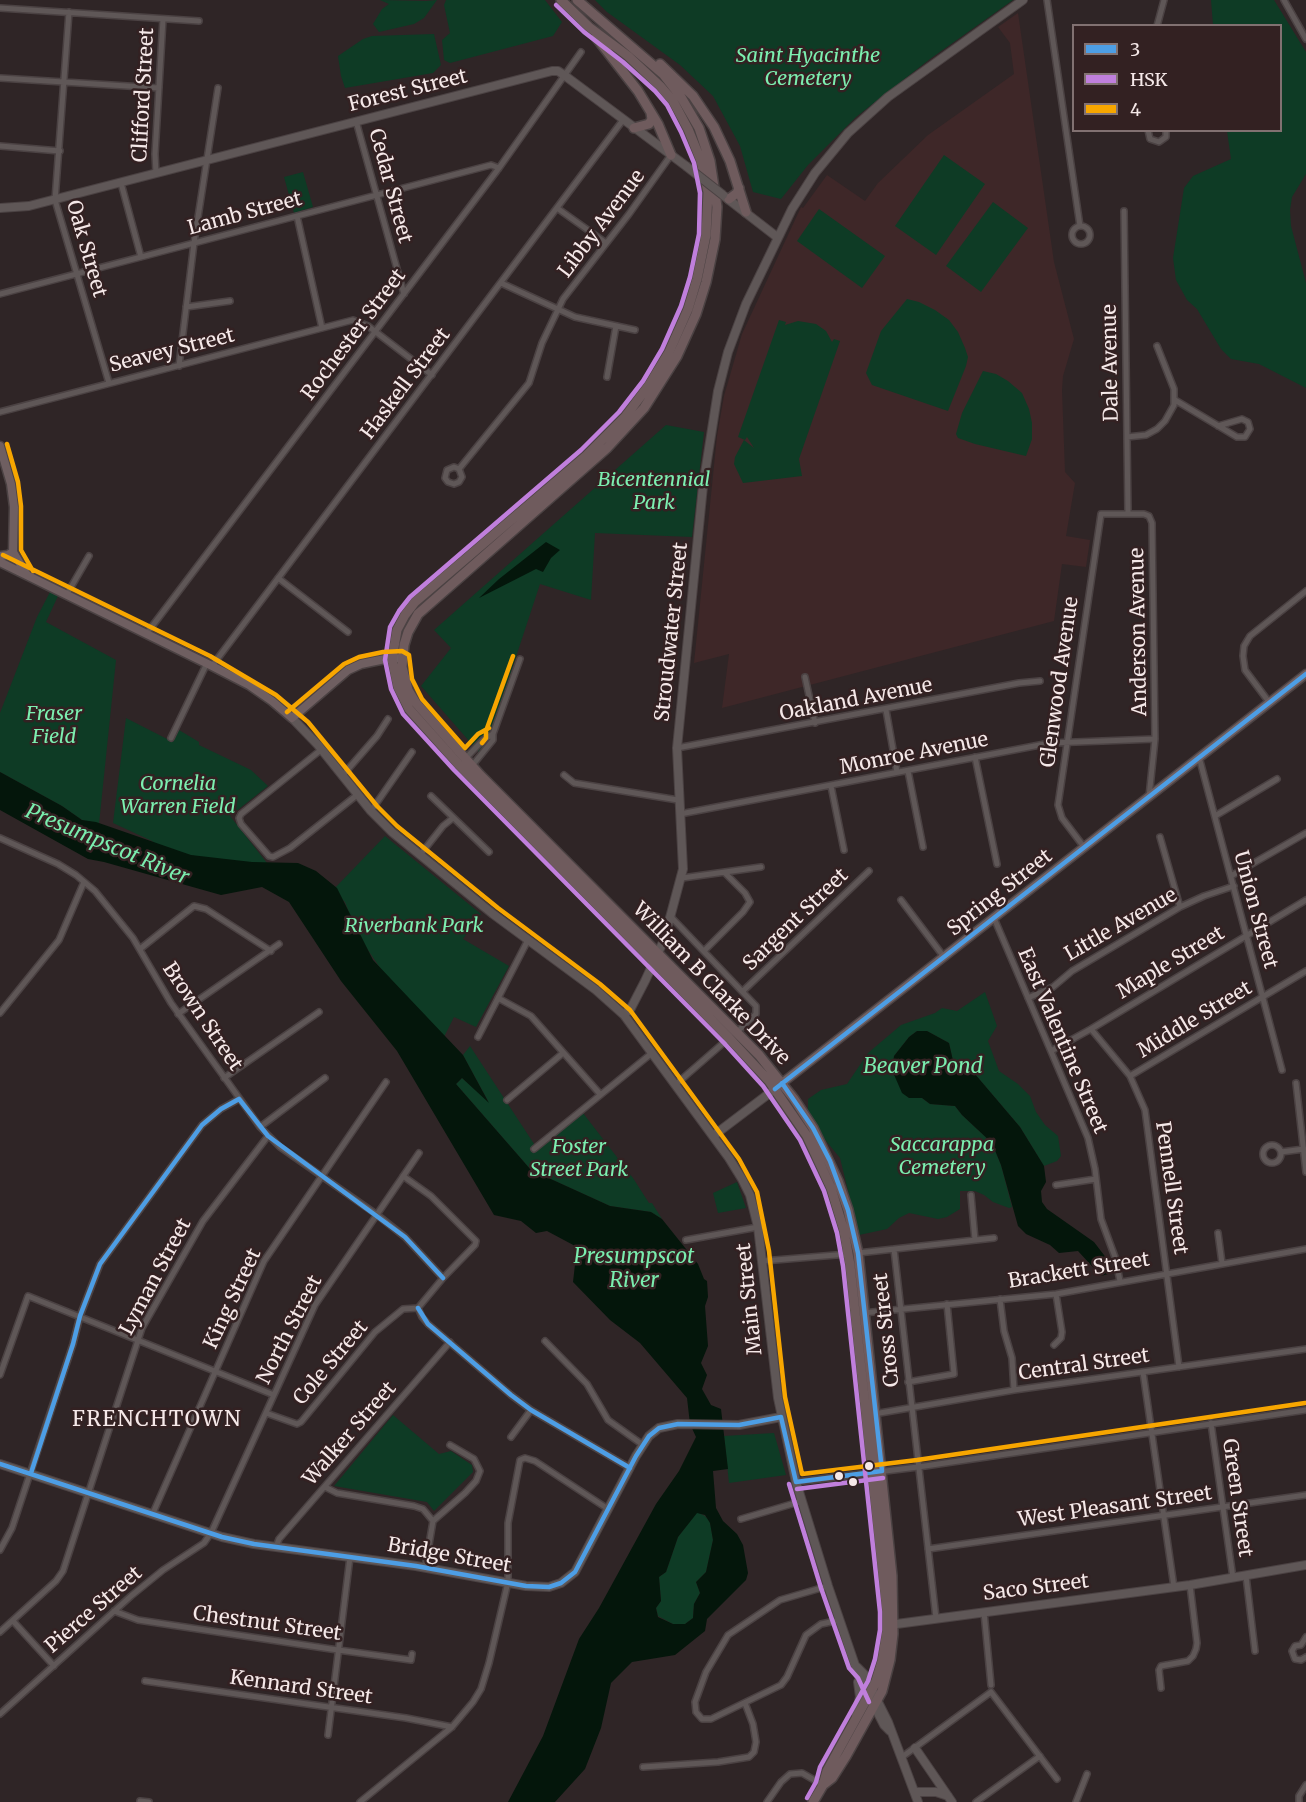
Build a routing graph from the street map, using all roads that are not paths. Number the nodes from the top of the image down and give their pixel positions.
1 (561, 0) edge
2 (577, 0) edge
3 (1023, 0) edge
4 (1047, 0) edge
5 (1164, 0) edge
6 (1284, 0) edge
7 (0, 8) edge
8 (69, 12) junction
9 (163, 19) junction
10 (199, 21) dead end
11 (1158, 24) edge
12 (590, 27) junction
13 (1306, 39) edge
14 (632, 46) junction
15 (581, 52) dead end
16 (564, 75) junction
17 (0, 78) edge
18 (64, 82) junction
19 (159, 88) junction
20 (218, 88) dead end
21 (651, 113) junction
22 (623, 120) junction
23 (356, 121) junction
24 (634, 128) junction
25 (1148, 132) edge
26 (1166, 132) edge
27 (0, 147) edge
28 (60, 151) junction
29 (671, 155) junction
30 (207, 160) junction
31 (499, 168) junction
32 (156, 173) junction
33 (121, 183) junction
34 (739, 188) junction
35 (376, 195) junction
36 (726, 197) junction
37 (55, 200) junction
38 (0, 208) edge
39 (557, 208) junction
40 (1124, 211) dead end
41 (746, 212) junction
42 (297, 216) junction
43 (1080, 226) dead end
44 (777, 237) junction
45 (194, 243) junction
46 (606, 243) junction
47 (141, 257) junction
48 (77, 274) junction
49 (501, 283) junction
50 (0, 294) edge
51 (404, 294) junction
52 (230, 301) dead end
53 (186, 307) junction
54 (557, 310) junction
55 (616, 326) junction
56 (322, 328) junction
57 (635, 330) dead end
58 (376, 331) junction
59 (1157, 346) dead end
60 (179, 366) junction
61 (432, 375) junction
62 (607, 377) dead end
63 (109, 383) junction
64 (1175, 400) junction
65 (0, 412) edge
66 (1218, 426) junction
67 (1127, 437) junction
68 (0, 446) edge
69 (459, 469) dead end
70 (1101, 514) joint
71 (1128, 514) junction
72 (13, 552) junction
73 (0, 556) edge
74 (89, 556) dead end
75 (0, 562) edge
76 (27, 575) junction
77 (278, 578) junction
78 (1306, 591) edge
79 (67, 594) junction
80 (348, 632) dead end
81 (147, 633) junction
82 (397, 658) junction
83 (520, 658) dead end
84 (209, 664) junction
85 (1306, 674) edge
86 (805, 677) dead end
87 (1041, 681) dead end
88 (1269, 702) junction
89 (886, 710) junction
90 (292, 718) junction
91 (388, 719) dead end
92 (815, 723) junction
93 (493, 734) junction
94 (171, 738) dead end
95 (1155, 739) junction
96 (1066, 742) junction
97 (677, 748) junction
98 (322, 750) junction
99 (412, 752) dead end
100 (975, 757) junction
101 (1199, 757) junction
102 (467, 766) junction
103 (908, 771) junction
104 (897, 772) junction
105 (564, 775) dead end
106 (342, 776) junction
107 (1277, 779) dead end
108 (831, 786) junction
109 (357, 795) junction
110 (431, 796) dead end
111 (1149, 797) junction
112 (678, 800) junction
113 (371, 811) junction
114 (680, 814) junction
115 (1215, 816) junction
116 (453, 818) junction
117 (1306, 833) edge
118 (1160, 837) dead end
119 (0, 838) edge
120 (923, 847) dead end
121 (1084, 847) junction
122 (844, 850) dead end
123 (489, 852) dead end
124 (420, 855) junction
125 (997, 864) dead end
126 (761, 867) dead end
127 (869, 871) dead end
128 (725, 873) junction
129 (1231, 876) junction
130 (682, 878) junction
131 (84, 882) junction
132 (1234, 886) junction
133 (901, 900) dead end
134 (1306, 900) edge
135 (1180, 907) junction
136 (671, 917) junction
137 (994, 918) junction
138 (1247, 935) junction
139 (528, 940) junction
140 (279, 944) dead end
141 (140, 949) junction
142 (271, 951) junction
143 (704, 951) junction
144 (944, 957) junction
145 (656, 958) junction
146 (1306, 971) edge
147 (743, 991) junction
148 (1263, 997) junction
149 (498, 998) junction
150 (1028, 998) junction
151 (319, 1012) dead end
152 (0, 1013) edge
153 (178, 1014) junction
154 (624, 1016) junction
155 (1091, 1029) junction
156 (733, 1035) junction
157 (478, 1037) dead end
158 (1051, 1051) junction
159 (563, 1053) junction
160 (652, 1053) junction
161 (1282, 1071) dead end
162 (1130, 1076) junction
163 (224, 1078) junction
164 (325, 1078) dead end
165 (386, 1082) dead end
166 (1296, 1083) dead end
167 (675, 1085) junction
168 (779, 1086) junction
169 (600, 1094) junction
170 (239, 1099) junction
171 (507, 1100) dead end
172 (260, 1127) junction
173 (713, 1136) junction
174 (268, 1137) junction
175 (534, 1149) dead end
176 (1305, 1149) edge
177 (1281, 1152) dead end
178 (419, 1153) dead end
179 (1306, 1172) edge
180 (321, 1176) junction
181 (403, 1176) junction
182 (1096, 1179) junction
183 (1056, 1185) dead end
184 (971, 1195) dead end
185 (376, 1214) junction
186 (758, 1227) junction
187 (1218, 1233) dead end
188 (994, 1238) dead end
189 (686, 1240) dead end
190 (975, 1240) junction
191 (894, 1249) junction
192 (1306, 1250) edge
193 (853, 1253) junction
194 (763, 1261) junction
195 (1222, 1263) junction
196 (1167, 1272) junction
197 (443, 1278) junction
198 (1120, 1281) junction
199 (1056, 1294) junction
200 (1000, 1299) junction
201 (947, 1305) junction
202 (418, 1308) junction
203 (900, 1309) junction
204 (860, 1313) junction
205 (80, 1316) junction
206 (137, 1339) junction
207 (545, 1341) dead end
208 (450, 1342) junction
209 (1054, 1345) dead end
210 (1306, 1349) edge
211 (1179, 1367) junction
212 (216, 1371) junction
213 (1143, 1372) junction
214 (0, 1375) edge
215 (908, 1382) junction
216 (1014, 1390) junction
217 (274, 1395) junction
218 (911, 1408) junction
219 (531, 1410) junction
220 (1306, 1410) edge
221 (266, 1413) junction
222 (871, 1414) junction
223 (781, 1417) junction
224 (1210, 1423) junction
225 (1151, 1432) junction
226 (511, 1437) dead end
227 (450, 1445) dead end
228 (643, 1445) junction
229 (0, 1464) edge
230 (918, 1467) junction
231 (630, 1468) junction
232 (877, 1472) junction
233 (31, 1473) junction
234 (796, 1482) junction
235 (325, 1487) junction
236 (87, 1492) junction
237 (1306, 1495) edge
238 (802, 1501) junction
239 (1223, 1506) junction
240 (608, 1509) junction
241 (153, 1513) junction
242 (1163, 1516) junction
243 (741, 1519) dead end
244 (433, 1521) junction
245 (211, 1533) junction
246 (276, 1547) junction
247 (928, 1549) junction
248 (0, 1550) edge
249 (350, 1557) junction
250 (1306, 1565) edge
251 (425, 1568) junction
252 (1246, 1576) junction
253 (1233, 1578) junction
254 (508, 1582) junction
255 (1190, 1585) junction
256 (828, 1586) junction
257 (1174, 1587) junction
258 (114, 1611) junction
259 (984, 1612) junction
260 (936, 1618) junction
261 (840, 1620) junction
262 (13, 1621) junction
263 (890, 1625) junction
264 (0, 1632) edge
265 (1306, 1637) edge
266 (1304, 1646) edge
267 (340, 1650) junction
268 (1255, 1651) dead end
269 (412, 1654) dead end
270 (1306, 1656) edge
271 (54, 1666) junction
272 (856, 1666) junction
273 (144, 1681) dead end
274 (991, 1684) dead end
275 (1161, 1688) dead end
276 (873, 1699) junction
277 (745, 1703) junction
278 (332, 1708) junction
279 (0, 1714) edge
280 (854, 1726) junction
281 (452, 1727) junction
282 (328, 1735) dead end
283 (915, 1748) junction
284 (1040, 1756) junction
285 (902, 1757) junction
286 (643, 1767) dead end
287 (1087, 1774) dead end
288 (829, 1775) junction
289 (1058, 1779) dead end
290 (823, 1785) junction
291 (1306, 1785) edge
292 (915, 1792) junction
293 (950, 1799) edge
294 (140, 1801) edge
295 (149, 1802) edge
296 (360, 1802) edge
297 (767, 1802) edge
298 (813, 1802) edge
299 (918, 1802) edge
300 (976, 1802) edge
301 (1076, 1802) edge
302 (1299, 1802) edge

1 - 12 highway
2 - 14 highway
3 - 44 main road, Stroudwater Street
4 - 43 street
5 - 11 street
6 - 13 street
7 - 8 street
8 - 9 street
8 - 18 street, Oak Street
9 - 10 street
9 - 19 street, Clifford Street
12 - 21 highway
12 - 82 highway
14 - 34 highway
14 - 82 highway
15 - 16 street, Rochester Street
16 - 22 main road
16 - 23 main road, Forest Street
16 - 31 street, Rochester Street
17 - 18 street
18 - 19 street
18 - 28 street, Oak Street
19 - 32 street, Clifford Street
20 - 30 street
21 - 24 highway
21 - 29 highway
22 - 24 main road
22 - 39 street, Haskell Street
23 - 30 main road, Forest Street
23 - 35 street, Cedar Street
24 - 29 main road
25 - 26 street
27 - 28 street
28 - 37 street, Oak Street
29 - 36 main road, bridge
29 - 46 street, Libby Avenue
30 - 32 main road, Forest Street
30 - 45 street
31 - 35 street, Lamb Street
31 - 51 street, Rochester Street
32 - 33 main road, Forest Street
33 - 37 main road, Forest Street
33 - 47 street
34 - 36 highway
34 - 41 highway
35 - 42 street, Lamb Street
35 - 51 street, Cedar Street
36 - 41 main road
37 - 38 main road, Forest Street
37 - 48 street, Oak Street
39 - 46 street
39 - 49 street, Haskell Street
40 - 67 street, Dale Avenue
41 - 44 main road
42 - 45 street, Lamb Street
42 - 56 street
44 - 97 main road, Stroudwater Street
45 - 47 street, Lamb Street
45 - 53 street
46 - 54 street, Libby Avenue
47 - 48 street, Lamb Street
48 - 50 street, Lamb Street
48 - 63 street, Oak Street
49 - 54 street
49 - 61 street, Haskell Street
51 - 58 street, Rochester Street
52 - 53 street
53 - 60 street
54 - 55 street
54 - 69 street, Libby Avenue
55 - 57 street
55 - 62 street
56 - 58 street, Seavey Street
56 - 60 street, Seavey Street
58 - 61 street
58 - 81 street, Rochester Street
59 - 64 street
60 - 63 street, Seavey Street
61 - 77 street, Haskell Street
63 - 65 street, Seavey Street
64 - 66 street
64 - 67 street
66 - 66 street
67 - 71 street, Dale Avenue
68 - 72 main road
70 - 71 street, Anderson Avenue
70 - 96 street, Glenwood Avenue
71 - 95 street, Anderson Avenue
72 - 73 main road
72 - 76 main road
74 - 79 street
75 - 76 main road, Main Street
76 - 79 main road, Main Street
77 - 80 street
77 - 84 street, Haskell Street
78 - 88 street
79 - 81 main road, Main Street
81 - 84 main road, Main Street
82 - 90 main road
82 - 102 highway, William B Clarke Drive
82 - 102 highway, William B Clarke Drive
83 - 93 street
84 - 90 main road, Main Street
84 - 94 street, Haskell Street
85 - 88 main road, Spring Street
86 - 92 street
87 - 89 street, Oakland Avenue
88 - 101 main road, Spring Street
89 - 92 street, Oakland Avenue
89 - 104 street
90 - 98 main road, Main Street
91 - 106 street
92 - 97 street, Oakland Avenue
93 - 102 street
93 - 102 street
95 - 96 street, Monroe Avenue
95 - 111 street, Anderson Avenue
96 - 100 street, Monroe Avenue
96 - 121 street, Glenwood Avenue
97 - 112 main road, Stroudwater Street
98 - 106 main road, Main Street
98 - 109 street
99 - 113 street
100 - 103 street, Monroe Avenue
100 - 125 street
101 - 111 main road, Spring Street
101 - 115 street, Union Street
102 - 145 highway, William B Clarke Drive
103 - 104 street, Monroe Avenue
103 - 120 street
104 - 108 street, Monroe Avenue
105 - 112 street
106 - 109 main road, Main Street
107 - 115 street
108 - 114 street, Monroe Avenue
108 - 122 street
109 - 113 main road, Main Street
110 - 116 street
111 - 121 main road, Spring Street
112 - 114 main road, Stroudwater Street
113 - 124 main road, Main Street
114 - 130 main road, Stroudwater Street
115 - 129 street, Union Street
116 - 123 street
116 - 124 street
117 - 129 street
118 - 135 street
119 - 131 street, Brown Street
121 - 137 main road, Spring Street
124 - 139 main road, Main Street
126 - 128 street
127 - 147 street, Sargent Street
128 - 130 street
128 - 143 street
129 - 132 street, Union Street
130 - 136 main road, Stroudwater Street
131 - 141 street, Brown Street
131 - 152 street
132 - 135 street, Little Avenue
132 - 138 street, Union Street
133 - 144 street
134 - 138 street, Maple Street
135 - 150 street, Little Avenue
136 - 143 street
136 - 145 main road, Stroudwater Street
137 - 144 main road, Spring Street
137 - 150 street, East Valentine Street
138 - 148 street, Union Street
138 - 155 street, Maple Street
139 - 149 street
139 - 154 main road, Main Street
140 - 142 street
141 - 142 street
141 - 153 street, Brown Street
142 - 153 street
143 - 147 street
144 - 168 main road, Spring Street
145 - 154 main road, Stroudwater Street
145 - 156 highway, William B Clarke Drive
146 - 148 street, Middle Street
147 - 156 street
148 - 161 street, Union Street
148 - 162 street, Middle Street
149 - 157 street
149 - 159 street
150 - 158 street, East Valentine Street
151 - 163 street
153 - 163 street, Brown Street
154 - 160 main road, Main Street
155 - 158 street, Maple Street
155 - 162 street, Pennell Street
156 - 167 street
156 - 168 highway, William B Clarke Drive
158 - 182 street, East Valentine Street
159 - 169 street
159 - 171 street
160 - 167 main road, Main Street
160 - 169 street
162 - 196 street, Pennell Street
163 - 170 street, Brown Street
164 - 172 street
165 - 180 street, King Street
166 - 176 street
167 - 173 main road, Main Street
168 - 173 main road, Spring Street
168 - 193 highway, William B Clarke Drive
169 - 175 street
170 - 172 street, Brown Street
170 - 205 street
172 - 174 street, Brown Street
173 - 186 main road, Main Street
174 - 180 street, Brown Street
174 - 206 street, Lyman Street
176 - 177 street
176 - 179 street
178 - 181 street, North Street
180 - 185 street, Brown Street
180 - 212 street, King Street
181 - 185 street, North Street
181 - 197 street
182 - 183 street
182 - 198 street, East Valentine Street
184 - 190 street
185 - 197 street, Brown Street
185 - 217 street, North Street
186 - 189 street
186 - 194 main road, Main Street
187 - 195 street
188 - 190 street
190 - 191 street
191 - 193 street
191 - 203 street, Cross Street
192 - 195 street, Brackett Street
193 - 194 street
193 - 204 highway, William B Clarke Drive
194 - 223 main road, Main Street
195 - 196 street, Brackett Street
196 - 198 street, Brackett Street
196 - 211 street, Pennell Street
197 - 202 street
198 - 199 street, Brackett Street
199 - 200 street, Brackett Street
199 - 209 street
200 - 201 street, Brackett Street
200 - 216 street
201 - 203 street, Brackett Street
201 - 215 street
202 - 208 street
202 - 221 street, Cole Street
203 - 204 street, Brackett Street
203 - 215 street, Cross Street
204 - 222 highway, William B Clarke Drive
205 - 206 street
205 - 214 street
205 - 233 street
206 - 212 street
206 - 236 street, Lyman Street
207 - 228 street
208 - 219 street
208 - 235 street, Walker Street
210 - 211 street, Central Street
211 - 213 street, Central Street
212 - 217 street
212 - 241 street, King Street
213 - 216 street, Central Street
213 - 225 street
215 - 218 street, Cross Street
216 - 218 street, Central Street
217 - 221 street, North Street
218 - 222 street, Central Street
218 - 230 street, Cross Street
219 - 226 street
219 - 231 street
220 - 224 street
221 - 245 street, North Street
222 - 232 highway, William B Clarke Drive
223 - 228 main road, Bridge Street
223 - 234 main road, Main Street
224 - 225 street
224 - 239 street, Green Street
225 - 230 street
225 - 242 street
227 - 244 street
228 - 231 main road, Bridge Street
229 - 233 main road, Bridge Street
230 - 232 street
230 - 247 street, Cross Street
231 - 240 main road, Bridge Street
232 - 234 street
232 - 263 highway, William B Clarke Drive
233 - 236 main road, Bridge Street
233 - 248 street
234 - 238 main road, Main Street
235 - 244 street
235 - 246 street, Walker Street
236 - 241 main road, Bridge Street
236 - 262 street, Lyman Street
237 - 239 street, West Pleasant Street
238 - 243 street
238 - 256 main road, Main Street
239 - 242 street, West Pleasant Street
239 - 253 street, Green Street
240 - 254 main road, Bridge Street
240 - 254 street
241 - 245 main road, Bridge Street
242 - 247 street, West Pleasant Street
242 - 257 street
244 - 251 street
245 - 246 main road, Bridge Street
245 - 258 street, Pierce Street
246 - 249 main road, Bridge Street
247 - 260 street, Cross Street
249 - 251 main road, Bridge Street
249 - 267 street
250 - 252 main road, Saco Street
251 - 254 main road, Bridge Street
252 - 253 main road, Saco Street
252 - 268 street
253 - 255 main road, Saco Street
254 - 281 street
255 - 257 main road, Saco Street
255 - 275 street
256 - 261 main road, Main Street
256 - 277 street
257 - 259 main road, Saco Street
258 - 267 street, Chestnut Street
258 - 271 street, Pierce Street
259 - 260 main road, Saco Street
259 - 274 street
260 - 263 main road, Saco Street
261 - 272 main road, Main Street
261 - 277 street
262 - 264 street, Lyman Street
262 - 271 street
263 - 276 highway, William B Clarke Drive
265 - 266 street
266 - 270 street
267 - 269 street, Chestnut Street
267 - 278 street
271 - 279 street, Pierce Street
272 - 276 main road, Main Street
272 - 280 main road
273 - 278 street, Kennard Street
276 - 280 highway, William B Clarke Drive
276 - 285 main road, Main Street
276 - 288 highway, William B Clarke Drive
277 - 286 street
278 - 281 street, Kennard Street
278 - 282 street
280 - 288 highway, William B Clarke Drive
281 - 296 street
283 - 284 street
283 - 285 street
283 - 293 main road
284 - 289 street
284 - 300 street
285 - 292 main road, Main Street
287 - 301 street
288 - 290 highway
290 - 297 street
290 - 298 highway
291 - 302 street
292 - 293 main road
292 - 299 main road, Main Street
294 - 295 street

